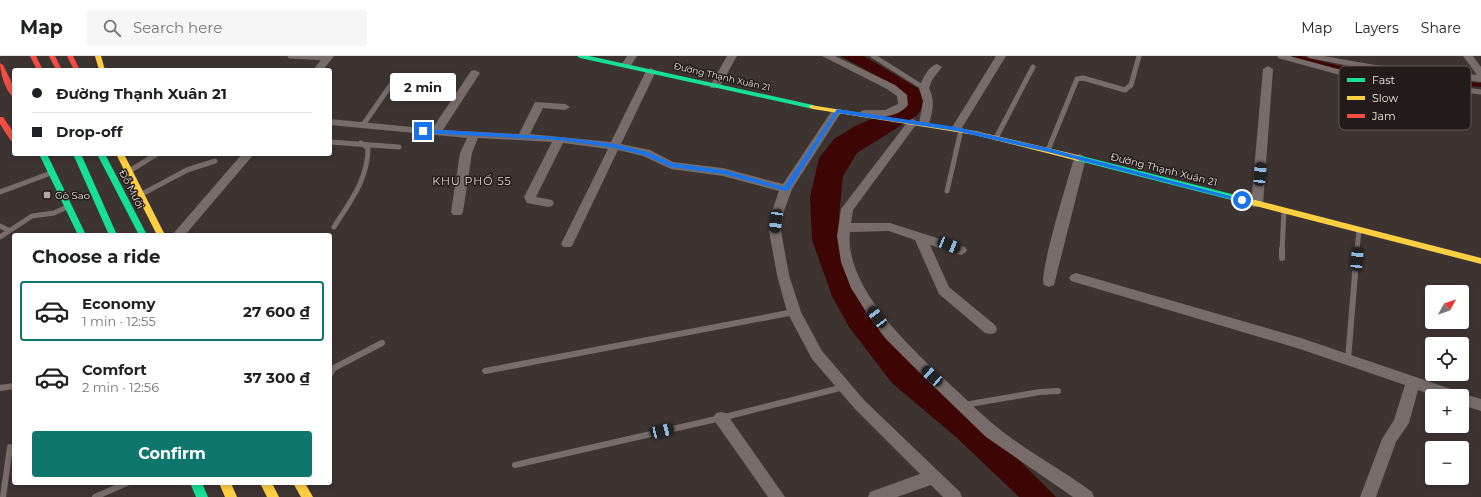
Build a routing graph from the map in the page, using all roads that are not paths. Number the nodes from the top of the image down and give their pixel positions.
1 (33, 56) edge
2 (70, 56) edge
3 (98, 56) edge
4 (290, 56) edge
5 (580, 56) edge
6 (632, 56) edge
7 (732, 56) edge
8 (826, 56) edge
9 (873, 56) edge
10 (1001, 56) edge
11 (1139, 56) edge
12 (1280, 56) edge
13 (1312, 56) edge
14 (1468, 56) edge
15 (328, 57) edge
16 (53, 58) edge
17 (2, 63) edge
18 (626, 65) junction
19 (1365, 66) edge
20 (937, 67) dead end
21 (1033, 67) dead end
22 (39, 68) edge
23 (58, 68) edge
24 (76, 68) edge
25 (101, 68) edge
26 (320, 68) edge
27 (1268, 69) dead end
28 (651, 71) junction
29 (1339, 72) edge
30 (475, 73) dead end
31 (1481, 74) edge
32 (397, 76) dead end
33 (1471, 78) edge
34 (1481, 79) edge
35 (715, 86) junction
36 (924, 88) junction
37 (1471, 90) edge
38 (12, 91) edge
39 (1481, 92) edge
40 (565, 107) dead end
41 (837, 111) junction
42 (858, 115) junction
43 (0, 119) edge
44 (332, 122) edge
45 (916, 123) junction
46 (363, 125) junction
47 (958, 129) junction
48 (439, 133) junction
49 (474, 134) junction
50 (12, 136) edge
51 (523, 137) junction
52 (996, 138) junction
53 (559, 139) junction
54 (332, 142) edge
55 (361, 143) junction
56 (615, 146) junction
57 (399, 147) dead end
58 (1048, 150) junction
59 (78, 156) edge
60 (102, 156) edge
61 (121, 156) edge
62 (155, 156) edge
63 (246, 156) edge
64 (33, 157) dead end
65 (44, 157) edge
66 (1080, 158) junction
67 (215, 160) dead end
68 (129, 171) junction
69 (52, 173) junction
70 (786, 189) junction
71 (0, 192) edge
72 (947, 192) dead end
73 (140, 195) junction
74 (548, 203) dead end
75 (1257, 204) junction
76 (68, 206) junction
77 (1284, 211) junction
78 (457, 212) dead end
79 (0, 226) edge
80 (334, 227) dead end
81 (844, 228) junction
82 (8, 230) junction
83 (1359, 230) junction
84 (81, 233) edge
85 (112, 233) edge
86 (142, 233) edge
87 (160, 233) edge
88 (180, 233) edge
89 (920, 236) junction
90 (0, 237) edge
91 (567, 244) dead end
92 (961, 250) dead end
93 (1282, 258) dead end
94 (1481, 261) edge
95 (1076, 278) dead end
96 (1049, 282) dead end
97 (794, 312) junction
98 (990, 329) dead end
99 (382, 343) dead end
100 (1348, 360) junction
101 (332, 371) edge
102 (484, 371) dead end
103 (1413, 382) junction
104 (12, 386) edge
105 (844, 386) junction
106 (0, 388) edge
107 (1434, 389) edge
108 (1058, 390) dead end
109 (1469, 401) edge
110 (964, 405) junction
111 (1481, 405) edge
112 (721, 418) junction
113 (10, 447) dead end
114 (515, 465) dead end
115 (933, 477) junction
116 (122, 485) edge
117 (197, 485) edge
118 (226, 485) edge
119 (267, 485) edge
120 (301, 485) edge
121 (3, 497) edge
122 (95, 497) edge
123 (202, 497) edge
124 (231, 497) edge
125 (273, 497) edge
126 (307, 497) edge
127 (777, 497) edge
128 (876, 497) edge
129 (954, 497) edge
130 (1086, 497) edge
131 (1368, 497) edge

1 - 22 main road
2 - 24 main road
3 - 25 main road
4 - 15 lane
5 - 18 main road, Đường Thạnh Xuân 21
6 - 18 street
7 - 35 street
8 - 42 street
9 - 36 lane
10 - 47 street
11 - 58 lane
12 - 29 lane
13 - 19 street
14 - 31 street
15 - 26 street
16 - 23 main road
17 - 38 main road
18 - 28 main road, Đường Thạnh Xuân 21
20 - 36 street
21 - 52 lane
27 - 75 street
28 - 35 main road, Đường Thạnh Xuân 21
28 - 56 street
30 - 48 street
32 - 46 lane
33 - 34 street
35 - 41 main road, Đường Thạnh Xuân 21
36 - 45 street
37 - 39 lane
40 - 51 street
41 - 42 main road, Đường Thạnh Xuân 21
41 - 70 street
42 - 45 main road, Đường Thạnh Xuân 21
43 - 50 main road
44 - 46 street
45 - 47 main road, Đường Thạnh Xuân 21
45 - 81 street
46 - 48 street
47 - 52 main road, Đường Thạnh Xuân 21
47 - 72 lane
48 - 49 street
49 - 51 street
49 - 78 street
51 - 53 street
52 - 58 main road, Đường Thạnh Xuân 21
53 - 56 street
53 - 74 street
54 - 55 lane
55 - 57 lane
55 - 80 lane
56 - 70 street
56 - 91 street
58 - 66 main road, Đường Thạnh Xuân 21
59 - 85 main road
60 - 86 main road, Đỗ Mười
61 - 68 main road, Đỗ Mười
62 - 68 lane
63 - 88 street
64 - 65 main road
65 - 69 main road
66 - 75 main road, Đường Thạnh Xuân 21
66 - 96 street
67 - 73 lane
68 - 73 main road, Đỗ Mười
69 - 71 lane
69 - 76 main road
70 - 97 street
73 - 87 main road, Đỗ Mười
75 - 77 main road, Đường Thạnh Xuân 21
76 - 82 lane
76 - 84 main road
77 - 83 main road, Đường Thạnh Xuân 21
77 - 93 lane
79 - 82 lane
81 - 89 street
81 - 110 street
82 - 90 lane
83 - 94 main road, Đường Thạnh Xuân 21
83 - 100 lane
89 - 92 street
89 - 98 street
95 - 100 street
97 - 102 lane
97 - 105 street
99 - 101 lane
100 - 103 street
103 - 107 street
103 - 131 street
104 - 106 lane
105 - 112 lane
105 - 115 street
108 - 110 lane
109 - 111 street
110 - 130 street
112 - 114 lane
112 - 127 street
113 - 121 lane
115 - 128 street
115 - 129 street
116 - 122 lane
117 - 123 main road
118 - 124 main road
119 - 125 main road
120 - 126 main road

